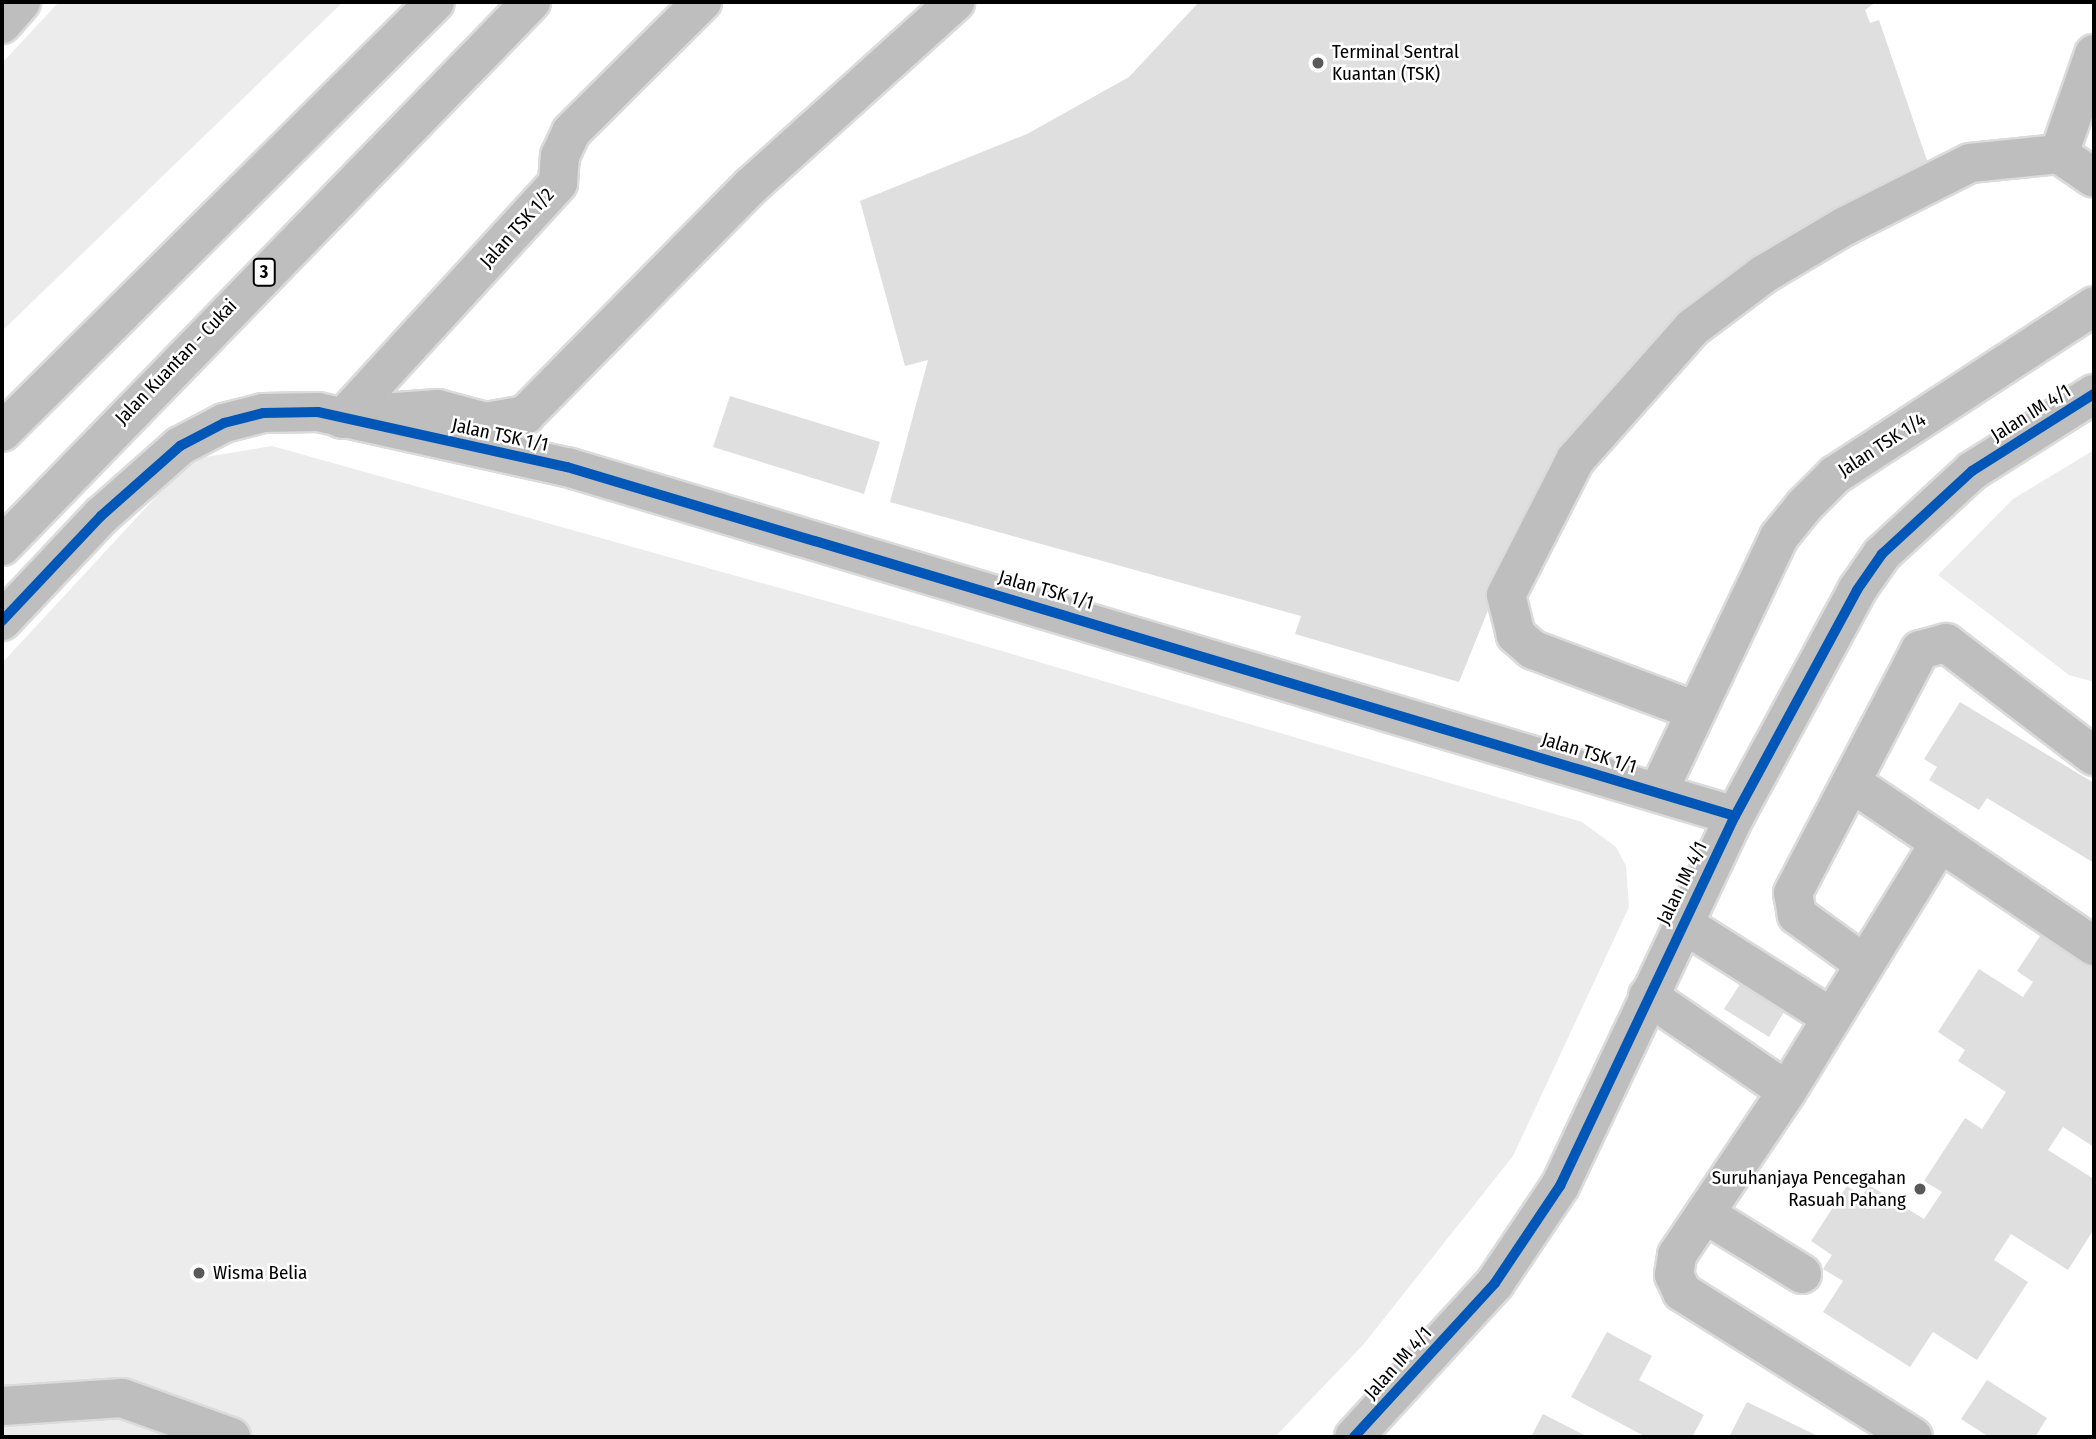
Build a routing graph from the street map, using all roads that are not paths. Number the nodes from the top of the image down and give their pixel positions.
1 (21, 2) edge
2 (435, 2) edge
3 (531, 2) edge
4 (702, 2) edge
5 (955, 2) edge
6 (2, 24) edge
7 (2094, 54) edge
8 (2059, 154) junction
9 (2094, 178) edge
10 (2094, 306) edge
11 (2094, 394) edge
12 (342, 419) junction
13 (2, 432) edge
14 (2, 546) edge
15 (2, 621) edge
16 (1693, 710) junction
17 (2094, 756) edge
18 (1852, 783) junction
19 (1658, 792) junction
20 (1735, 816) junction
21 (1940, 842) junction
22 (1682, 923) junction
23 (2094, 946) edge
24 (1863, 963) junction
25 (1648, 996) junction
26 (1829, 1016) junction
27 (1787, 1091) junction
28 (1705, 1214) junction
29 (1802, 1274) dead end
30 (2, 1406) edge
31 (231, 1437) edge
32 (1354, 1437) edge
33 (1913, 1437) edge

1 - 6 main road
2 - 13 main road
3 - 14 main road, Jalan Kuantan - Cukai / 3
4 - 12 main road, Jalan TSK 1/2
5 - 12 main road
7 - 8 main road
8 - 9 main road
8 - 16 main road
10 - 16 main road, Jalan TSK 1/4
11 - 20 main road, Jalan IM 4/1
12 - 15 main road, Jalan TSK 1/1
12 - 19 main road, Jalan TSK 1/1
16 - 19 main road, Jalan TSK 1/4
17 - 18 main road
18 - 21 main road
18 - 24 main road
19 - 20 main road, Jalan TSK 1/1
20 - 22 main road, Jalan IM 4/1
21 - 23 main road
21 - 24 main road
22 - 25 main road, Jalan IM 4/1
22 - 26 main road
24 - 26 main road
25 - 27 main road
25 - 32 main road, Jalan IM 4/1
26 - 27 main road
27 - 28 main road
28 - 29 main road
28 - 33 main road
30 - 31 main road

